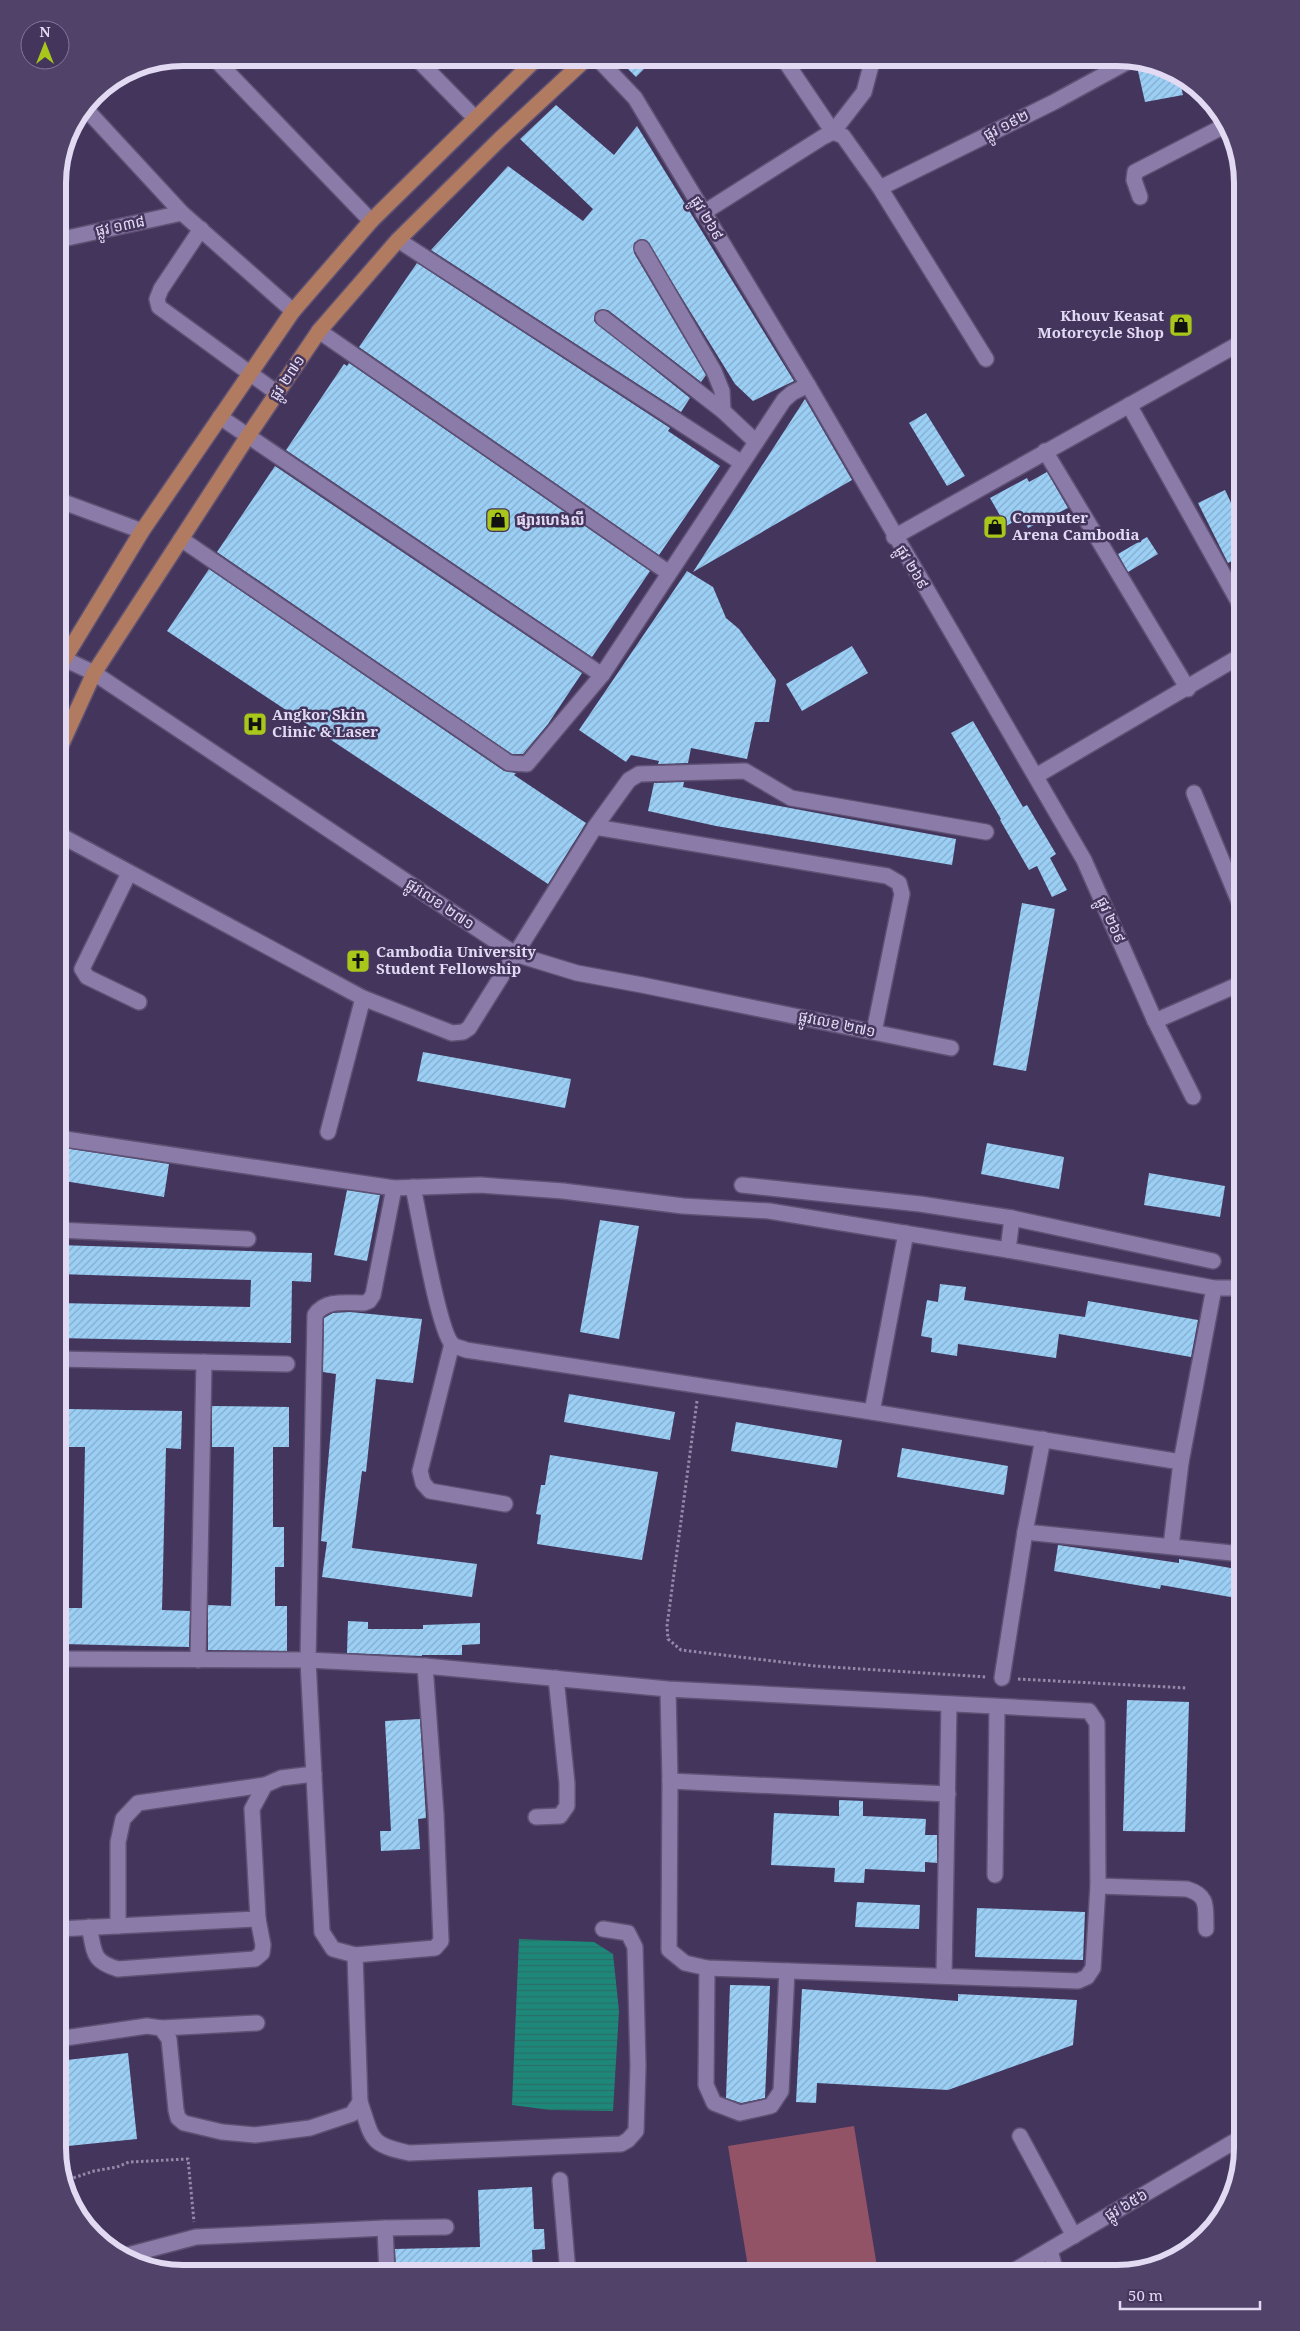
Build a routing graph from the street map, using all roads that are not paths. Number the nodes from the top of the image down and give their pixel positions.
1 (222, 66) edge
2 (424, 66) edge
3 (528, 66) edge
4 (578, 66) edge
5 (605, 66) edge
6 (788, 66) edge
7 (870, 66) edge
8 (1120, 66) edge
9 (89, 113) edge
10 (474, 117) junction
11 (1220, 128) edge
12 (833, 132) junction
13 (880, 188) junction
14 (1140, 197) dead end
15 (182, 212) junction
16 (703, 212) junction
17 (371, 221) junction
18 (201, 229) junction
19 (66, 238) edge
20 (398, 240) junction
21 (642, 248) dead end
22 (293, 311) junction
23 (603, 318) dead end
24 (319, 331) junction
25 (1234, 346) edge
26 (986, 359) dead end
27 (249, 374) junction
28 (808, 385) junction
29 (277, 393) junction
30 (1129, 404) junction
31 (723, 411) junction
32 (220, 417) junction
33 (248, 436) junction
34 (756, 442) junction
35 (1045, 451) junction
36 (742, 463) junction
37 (66, 503) edge
38 (142, 531) junction
39 (894, 537) junction
40 (181, 539) junction
41 (669, 573) junction
42 (1234, 594) edge
43 (66, 650) edge
44 (1234, 660) edge
45 (66, 663) edge
46 (94, 673) junction
47 (602, 675) junction
48 (1188, 688) junction
49 (66, 734) edge
50 (1036, 776) junction
51 (1194, 794) dead end
52 (596, 827) junction
53 (986, 832) dead end
54 (66, 838) edge
55 (130, 873) junction
56 (1234, 890) edge
57 (515, 954) junction
58 (1234, 986) edge
59 (363, 998) junction
60 (139, 1002) dead end
61 (1155, 1021) junction
62 (874, 1032) junction
63 (951, 1048) dead end
64 (1193, 1098) dead end
65 (328, 1132) dead end
66 (66, 1139) edge
67 (742, 1184) dead end
68 (413, 1187) junction
69 (394, 1188) junction
70 (1012, 1218) junction
71 (66, 1230) edge
72 (906, 1233) junction
73 (248, 1239) dead end
74 (1008, 1250) junction
75 (1213, 1261) dead end
76 (1214, 1288) junction
77 (1234, 1288) edge
78 (452, 1344) junction
79 (66, 1359) edge
80 (204, 1362) junction
81 (287, 1364) dead end
82 (872, 1412) junction
83 (1043, 1440) junction
84 (1181, 1462) junction
85 (505, 1504) dead end
86 (1025, 1532) junction
87 (1171, 1546) junction
88 (1234, 1553) edge
89 (66, 1659) edge
90 (198, 1660) junction
91 (308, 1660) junction
92 (425, 1666) junction
93 (556, 1678) junction
94 (1002, 1678) road end
95 (668, 1689) junction
96 (949, 1704) junction
97 (997, 1707) junction
98 (314, 1774) junction
99 (670, 1781) junction
100 (265, 1785) junction
101 (948, 1794) junction
102 (536, 1817) dead end
103 (995, 1875) dead end
104 (1098, 1886) junction
105 (258, 1919) junction
106 (118, 1926) junction
107 (89, 1927) junction
108 (66, 1928) edge
109 (603, 1929) dead end
110 (1206, 1929) dead end
111 (355, 1955) junction
112 (707, 1968) junction
113 (787, 1971) junction
114 (944, 1975) junction
115 (257, 2024) dead end
116 (162, 2028) junction
117 (66, 2038) edge
118 (360, 2102) junction
119 (1020, 2136) dead end
120 (1234, 2142) edge
121 (560, 2180) dead end
122 (386, 2228) junction
123 (446, 2228) dead end
124 (1074, 2236) junction
125 (1050, 2250) junction
126 (133, 2254) edge
127 (387, 2265) edge
128 (567, 2265) edge
129 (1025, 2265) edge
130 (1054, 2265) edge

1 - 17 street
2 - 10 street
3 - 10 main road
4 - 20 main road, ផ្លូវ ២៧១
5 - 16 street, ផ្លូវ ២៦៩
6 - 12 street
7 - 12 street
8 - 13 street, ផ្លូវ ១៩២
9 - 15 street
10 - 17 main road
11 - 14 street
12 - 13 street
12 - 16 street
13 - 26 street
15 - 18 street
15 - 19 street, ផ្លូវ ១៣៨
16 - 28 street, ផ្លូវ ២៦៩
17 - 22 main road
18 - 22 street
18 - 27 street
20 - 24 main road, ផ្លូវ ២៧១
20 - 36 street
21 - 31 street
22 - 27 main road
23 - 31 street
24 - 29 main road, ផ្លូវ ២៧១
24 - 41 street
25 - 30 street
27 - 29 street
27 - 32 main road
28 - 34 street
28 - 39 street, ផ្លូវ ២៦៩
29 - 33 main road, ផ្លូវ ២៧១
30 - 35 street
30 - 42 street
31 - 34 street
32 - 33 street
32 - 38 main road
33 - 40 main road, ផ្លូវ ២៧១
33 - 47 street
34 - 36 street
35 - 39 street
35 - 48 street
36 - 41 street
37 - 38 street
38 - 43 main road
39 - 50 street, ផ្លូវ ២៦៩
40 - 46 main road, ផ្លូវ ២៧១
40 - 47 street
41 - 47 street
44 - 48 street
45 - 46 street, ផ្លូវលេខ ២៧១
46 - 49 main road, ផ្លូវ ២៧១
46 - 57 street, ផ្លូវលេខ ២៧១
48 - 50 street
50 - 61 street, ផ្លូវ ២៦៩
51 - 56 street
52 - 53 street
52 - 57 street
52 - 62 street
54 - 55 street
55 - 59 street
55 - 60 street
57 - 59 street
57 - 62 street, ផ្លូវលេខ ២៧១
58 - 61 street
59 - 65 street
61 - 64 street, ផ្លូវ ២៦៩
62 - 63 street, ផ្លូវលេខ ២៧១
66 - 69 street
67 - 70 street
68 - 69 street
68 - 72 street
68 - 78 street
69 - 91 street
70 - 74 street
70 - 75 street
71 - 73 street
72 - 74 street
72 - 82 street
74 - 76 street
76 - 77 street
76 - 84 street
78 - 82 street
78 - 85 street
79 - 80 street
80 - 81 street
80 - 90 street
82 - 83 street
83 - 84 street
83 - 86 street
84 - 87 street
86 - 87 street
86 - 94 street
87 - 88 street
89 - 90 street
90 - 91 street
91 - 92 street
91 - 98 street
92 - 93 street
92 - 111 street
93 - 95 street
93 - 102 street
95 - 96 street
95 - 99 street
96 - 97 street
96 - 101 street
97 - 103 street
97 - 104 street
98 - 100 street
98 - 111 street
99 - 101 street
99 - 112 street
100 - 105 street
100 - 106 street
101 - 114 street
104 - 110 street
104 - 114 street
105 - 106 street
105 - 107 street
106 - 107 street
107 - 108 street
109 - 118 street
111 - 118 street
112 - 113 street
112 - 113 street
113 - 114 street
115 - 116 street
116 - 117 street
116 - 118 street
119 - 124 street
120 - 124 street, ផ្លូវ ៦៥៦
121 - 128 street
122 - 123 street
122 - 126 street
122 - 127 street
124 - 125 street, ផ្លូវ ៦៥៦
125 - 129 street, ផ្លូវ ៦៥៦
125 - 130 street

